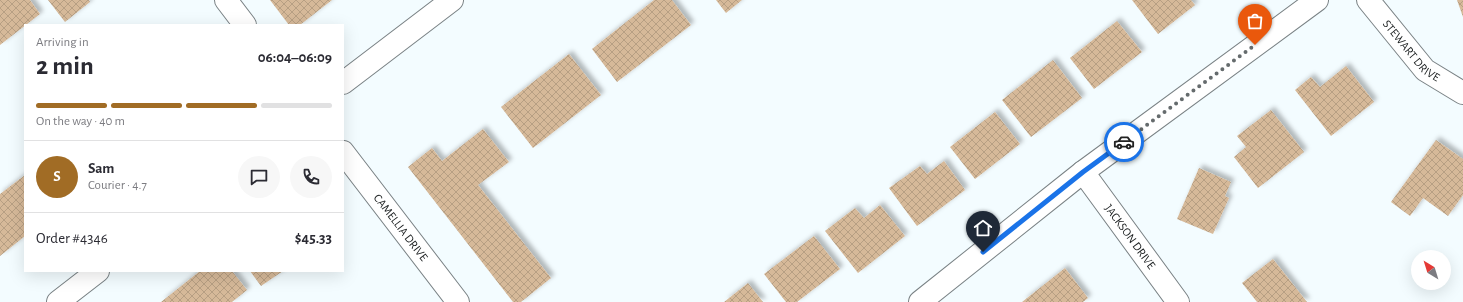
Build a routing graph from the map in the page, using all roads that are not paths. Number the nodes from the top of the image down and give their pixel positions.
1 (226, 0) edge
2 (452, 0) edge
3 (1317, 0) edge
4 (1368, 0) edge
5 (244, 24) edge
6 (344, 82) edge
7 (1463, 94) edge
8 (344, 153) edge
9 (1083, 172) junction
10 (97, 272) edge
11 (58, 302) edge
12 (458, 302) edge
13 (920, 302) edge
14 (1178, 302) edge

1 - 5 street
2 - 6 street
3 - 9 street
4 - 7 street, STEWART DRIVE
8 - 12 street, CAMELLIA DRIVE
9 - 13 street
9 - 14 street, JACKSON DRIVE
10 - 11 street

